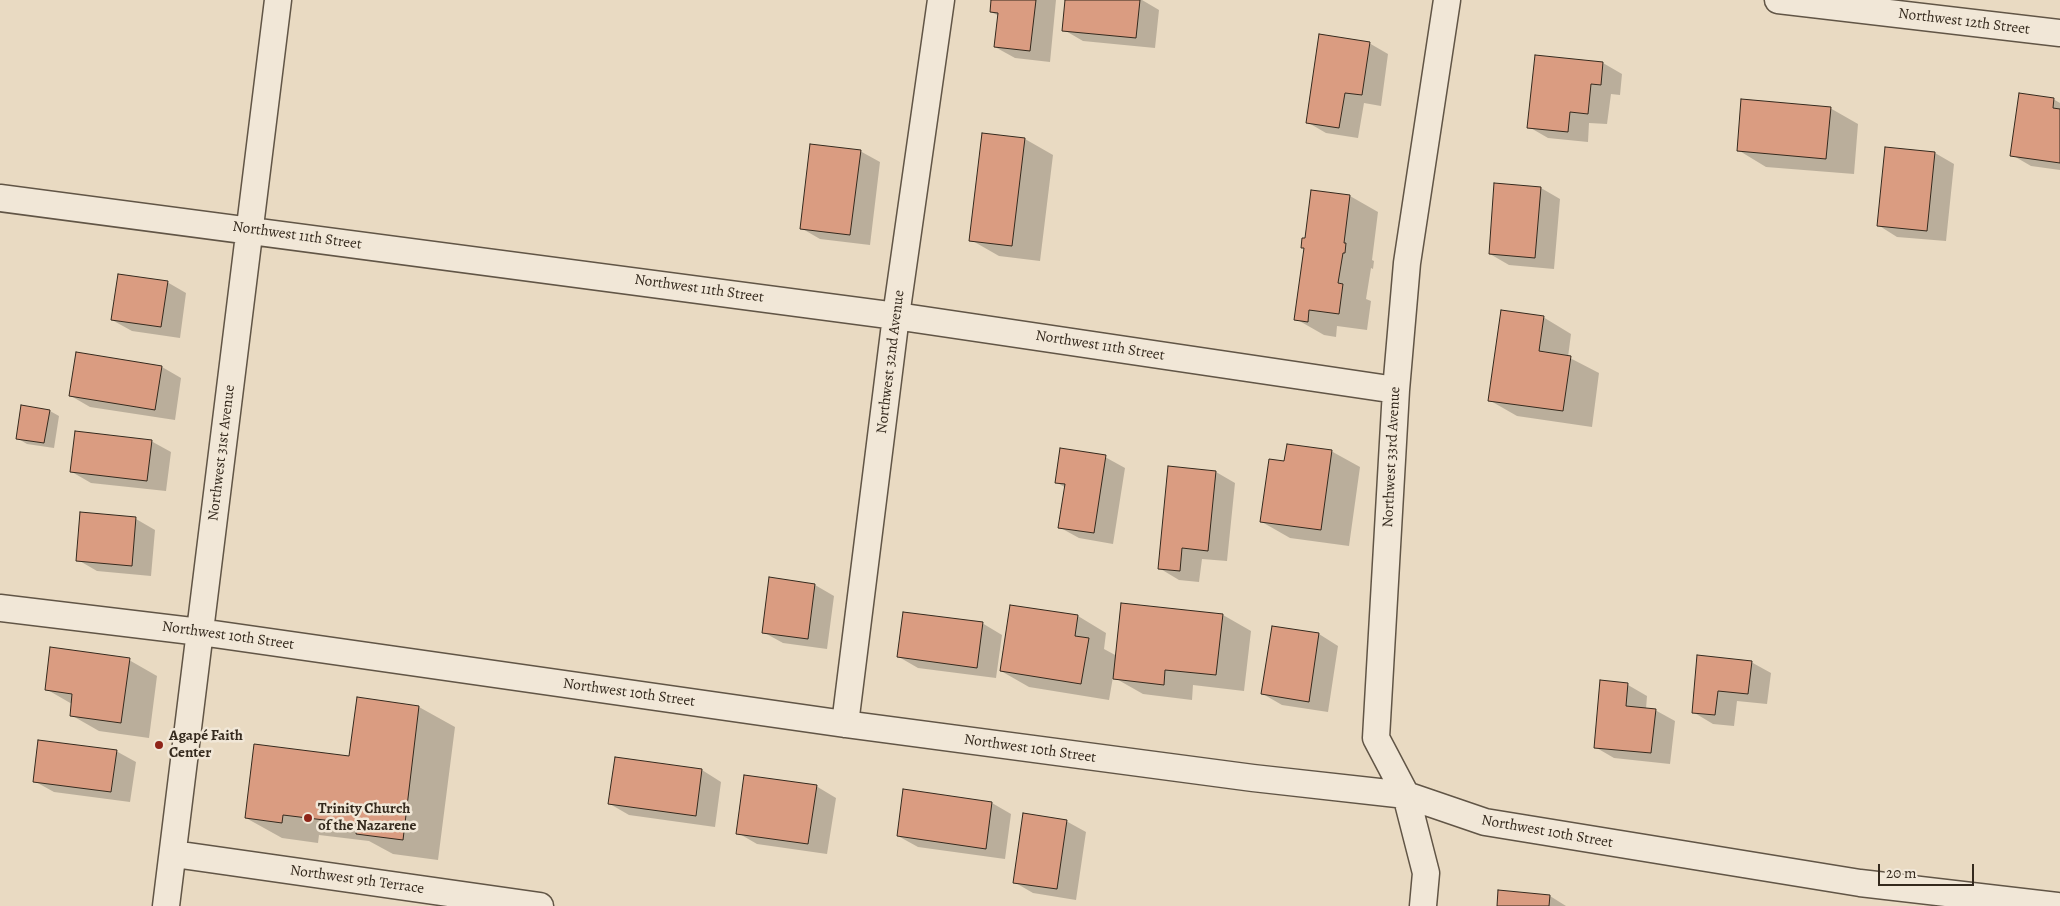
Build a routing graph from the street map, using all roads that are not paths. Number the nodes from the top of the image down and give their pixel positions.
1 (278, 0) edge
2 (941, 0) edge
3 (1447, 0) edge
4 (1778, 0) edge
5 (2060, 33) edge
6 (0, 198) edge
7 (250, 229) junction
8 (896, 316) junction
9 (1396, 390) junction
10 (0, 608) edge
11 (200, 632) junction
12 (845, 724) junction
13 (1406, 796) junction
14 (174, 854) junction
15 (1858, 894) edge
16 (166, 906) edge
17 (540, 906) edge
18 (1423, 906) edge
19 (2057, 906) edge

1 - 7 street, Northwest 31st Avenue
2 - 8 street, Northwest 32nd Avenue
3 - 9 street, Northwest 33rd Avenue
4 - 5 street, Northwest 12th Street
6 - 7 street, Northwest 11th Street
7 - 8 street, Northwest 11th Street
7 - 11 street, Northwest 31st Avenue
8 - 9 street, Northwest 11th Street
8 - 12 street, Northwest 32nd Avenue
9 - 13 street, Northwest 33rd Avenue
10 - 11 street, Northwest 10th Street
11 - 12 street, Northwest 10th Street
11 - 14 street, Northwest 31st Avenue
12 - 13 street, Northwest 10th Street
13 - 15 street, Northwest 10th Street
13 - 18 street, Northwest 33rd Avenue
14 - 16 street, Northwest 31st Avenue
14 - 17 street, Northwest 9th Terrace
15 - 19 street, Northwest 10th Street

